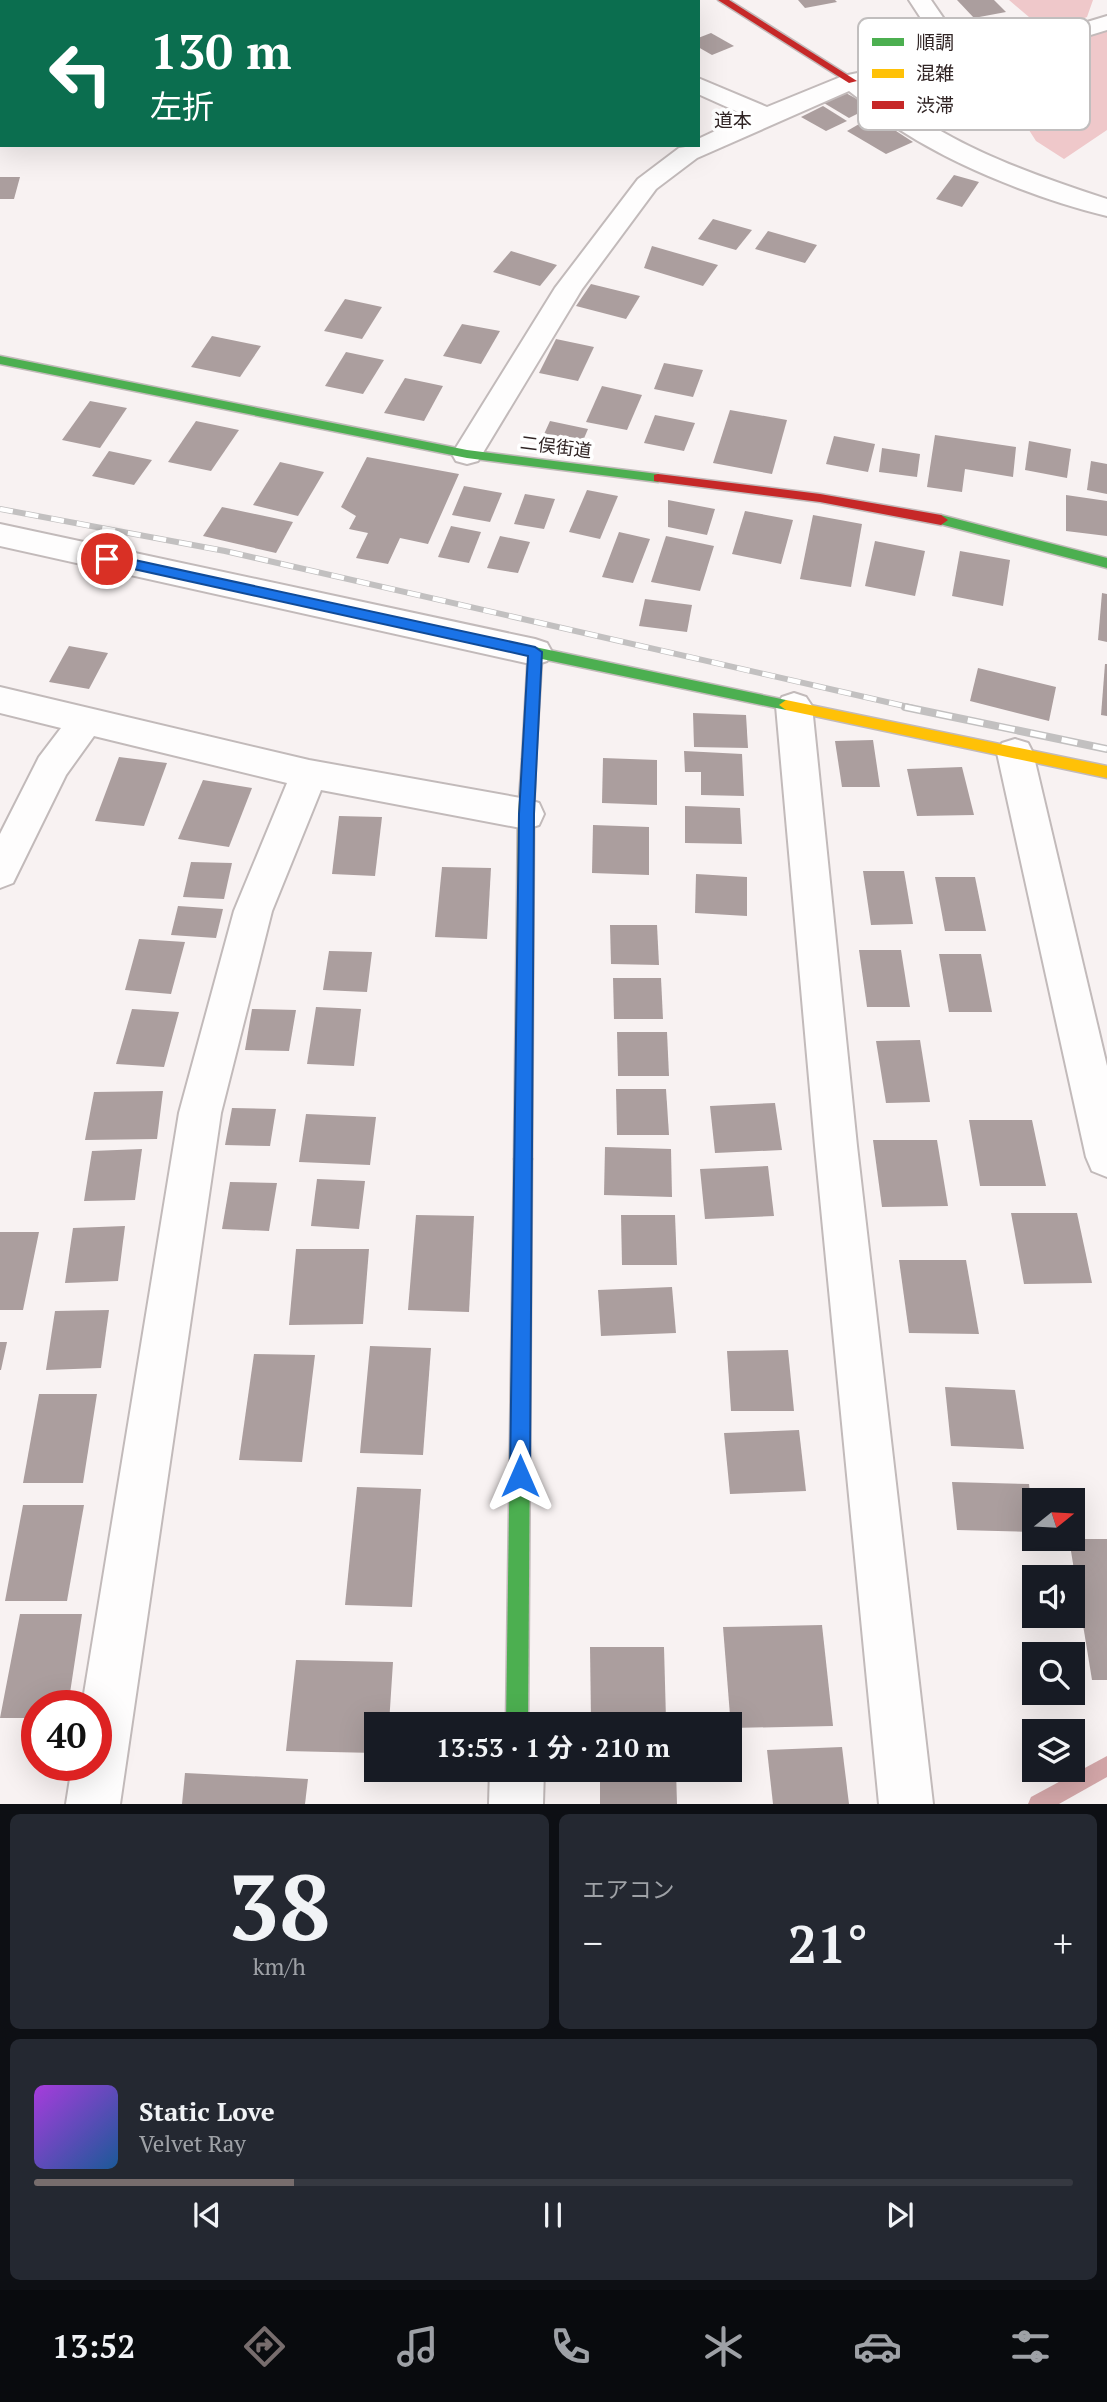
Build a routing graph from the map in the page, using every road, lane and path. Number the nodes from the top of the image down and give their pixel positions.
1 (723, 0) edge
2 (920, 0) edge
3 (932, 18) edge
4 (1107, 23) edge
5 (1090, 28) edge
6 (858, 80) edge
7 (852, 81) junction
8 (700, 86) edge
9 (858, 86) edge
10 (767, 116) junction
11 (918, 130) edge
12 (1107, 208) edge
13 (0, 360) edge
14 (467, 454) junction
15 (0, 535) edge
16 (1107, 563) edge
17 (535, 652) junction
18 (0, 700) edge
19 (794, 706) junction
20 (86, 721) junction
21 (1015, 752) junction
22 (1107, 772) edge
23 (309, 774) junction
24 (526, 814) junction
25 (0, 872) edge
26 (1107, 1157) edge
27 (517, 1712) edge
28 (517, 1782) edge
29 (93, 1804) edge
30 (516, 1804) edge
31 (906, 1804) edge

1 - 7 street
2 - 3 street
4 - 5 street
6 - 7 street
7 - 9 street
7 - 10 street
8 - 10 street
10 - 14 street
11 - 12 street
13 - 14 street, 二俣街道
14 - 16 street, 二俣街道
15 - 17 street
17 - 19 street
17 - 24 street
18 - 20 street
19 - 21 street
19 - 31 street
20 - 23 street
20 - 25 street
21 - 22 street
21 - 26 street
23 - 24 street
23 - 29 street
24 - 27 street
28 - 30 street

